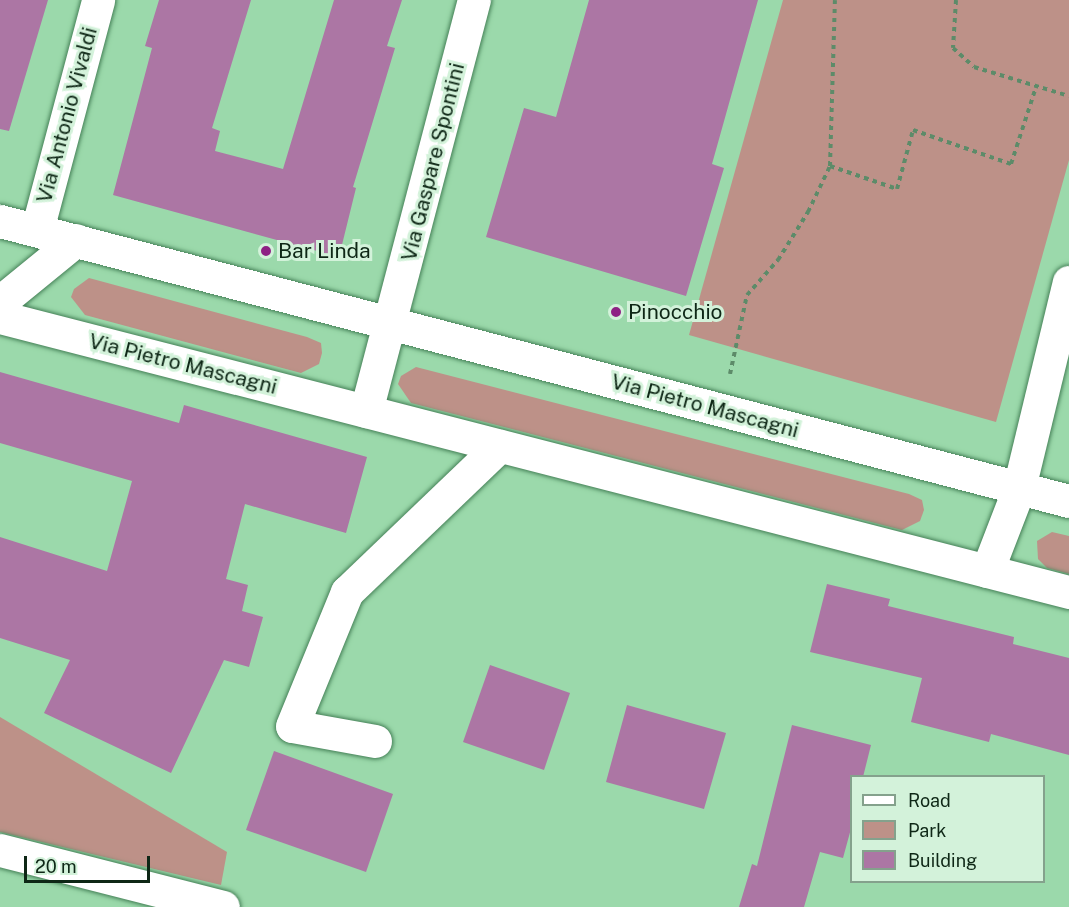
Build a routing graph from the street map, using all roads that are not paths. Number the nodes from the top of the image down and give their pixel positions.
1 (98, 0) edge
2 (474, 0) edge
3 (0, 220) edge
4 (37, 230) junction
5 (76, 240) junction
6 (1069, 282) edge
7 (0, 302) edge
8 (0, 317) edge
9 (392, 323) junction
10 (366, 411) junction
11 (499, 446) junction
12 (1019, 488) junction
13 (1069, 501) edge
14 (987, 571) junction
15 (1069, 592) edge
16 (375, 741) dead end
17 (0, 850) edge
18 (223, 907) edge

1 - 4 street, Via Antonio Vivaldi
2 - 9 street, Via Gaspare Spontini
3 - 4 street, Via Pietro Mascagni
4 - 5 street, Via Pietro Mascagni
5 - 7 street
5 - 9 street, Via Pietro Mascagni
6 - 12 street
8 - 10 street, Via Pietro Mascagni
9 - 10 street
9 - 12 street, Via Pietro Mascagni
10 - 11 street, Via Pietro Mascagni
11 - 14 street, Via Pietro Mascagni
11 - 16 street
12 - 13 street, Via Pietro Mascagni
12 - 14 street
14 - 15 street, Via Pietro Mascagni
17 - 18 street

